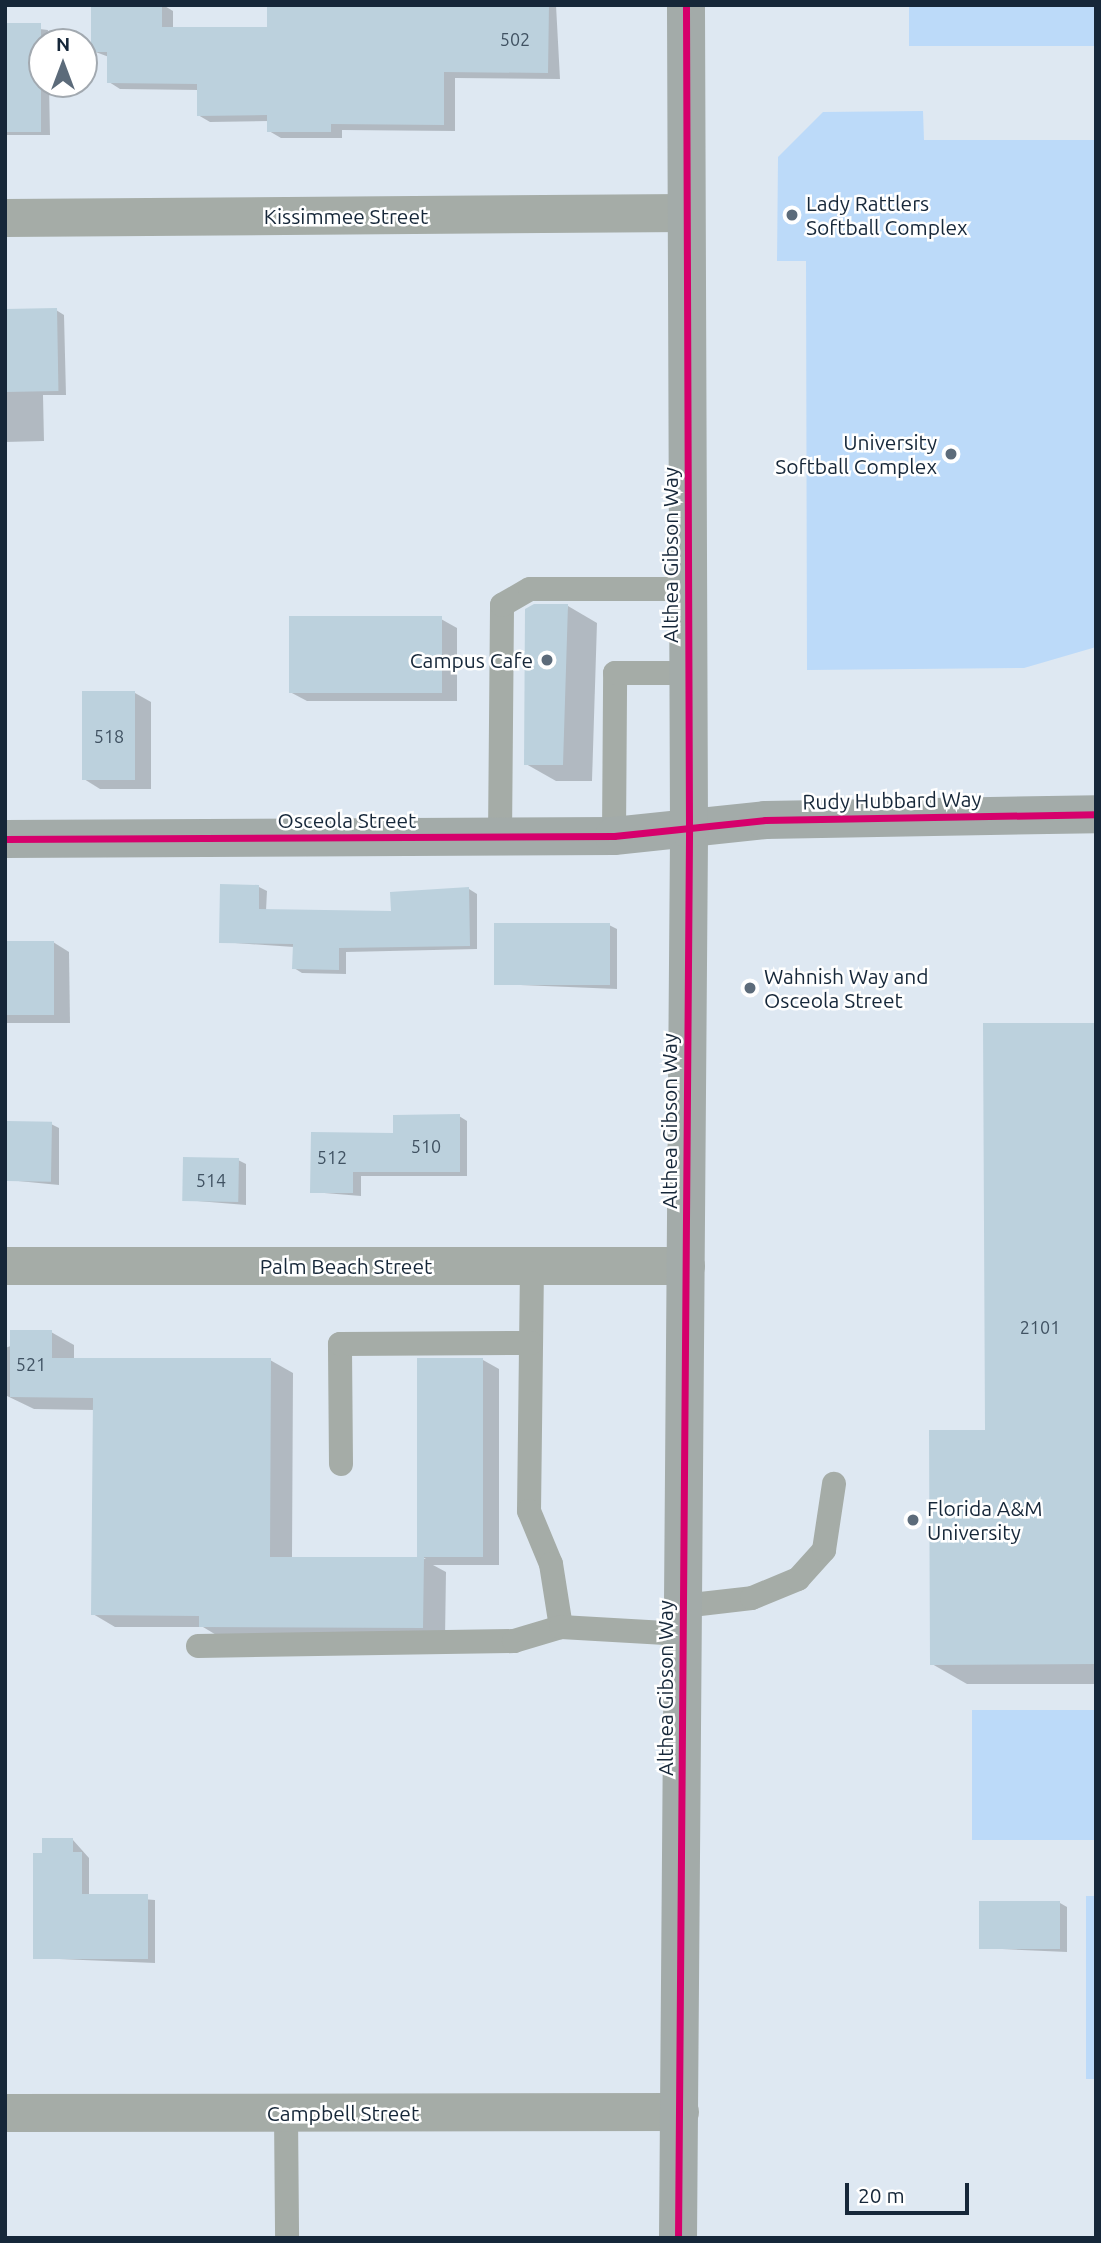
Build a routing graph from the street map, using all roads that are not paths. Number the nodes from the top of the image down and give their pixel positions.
1 (686, 5) edge
2 (687, 213) junction
3 (5, 218) edge
4 (688, 589) junction
5 (688, 673) junction
6 (1096, 814) edge
7 (690, 829) junction
8 (614, 836) junction
9 (500, 837) junction
10 (5, 839) edge
11 (5, 1266) edge
12 (532, 1266) junction
13 (686, 1266) junction
14 (531, 1343) junction
15 (341, 1464) dead end
16 (834, 1484) dead end
17 (684, 1620) junction
18 (561, 1627) junction
19 (198, 1646) dead end
20 (680, 2112) junction
21 (5, 2113) edge
22 (286, 2114) junction
23 (287, 2238) edge
24 (678, 2238) edge

1 - 2 street, Althea Gibson Way
2 - 3 street, Kissimmee Street
2 - 4 street, Althea Gibson Way
4 - 5 street, Althea Gibson Way
4 - 9 lane
5 - 7 street, Althea Gibson Way
5 - 8 lane
6 - 7 street, Rudy Hubbard Way
7 - 8 street, Osceola Street
7 - 13 street, Althea Gibson Way
8 - 9 street, Osceola Street
9 - 10 street, Osceola Street
11 - 12 street, Palm Beach Street
12 - 13 street, Palm Beach Street
12 - 14 lane
13 - 17 street, Althea Gibson Way
14 - 15 lane
14 - 18 lane
16 - 17 lane
17 - 18 lane
17 - 20 street, Althea Gibson Way
18 - 19 lane
20 - 22 street, Campbell Street
20 - 24 street, Althea Gibson Way
21 - 22 street, Campbell Street
22 - 23 lane

